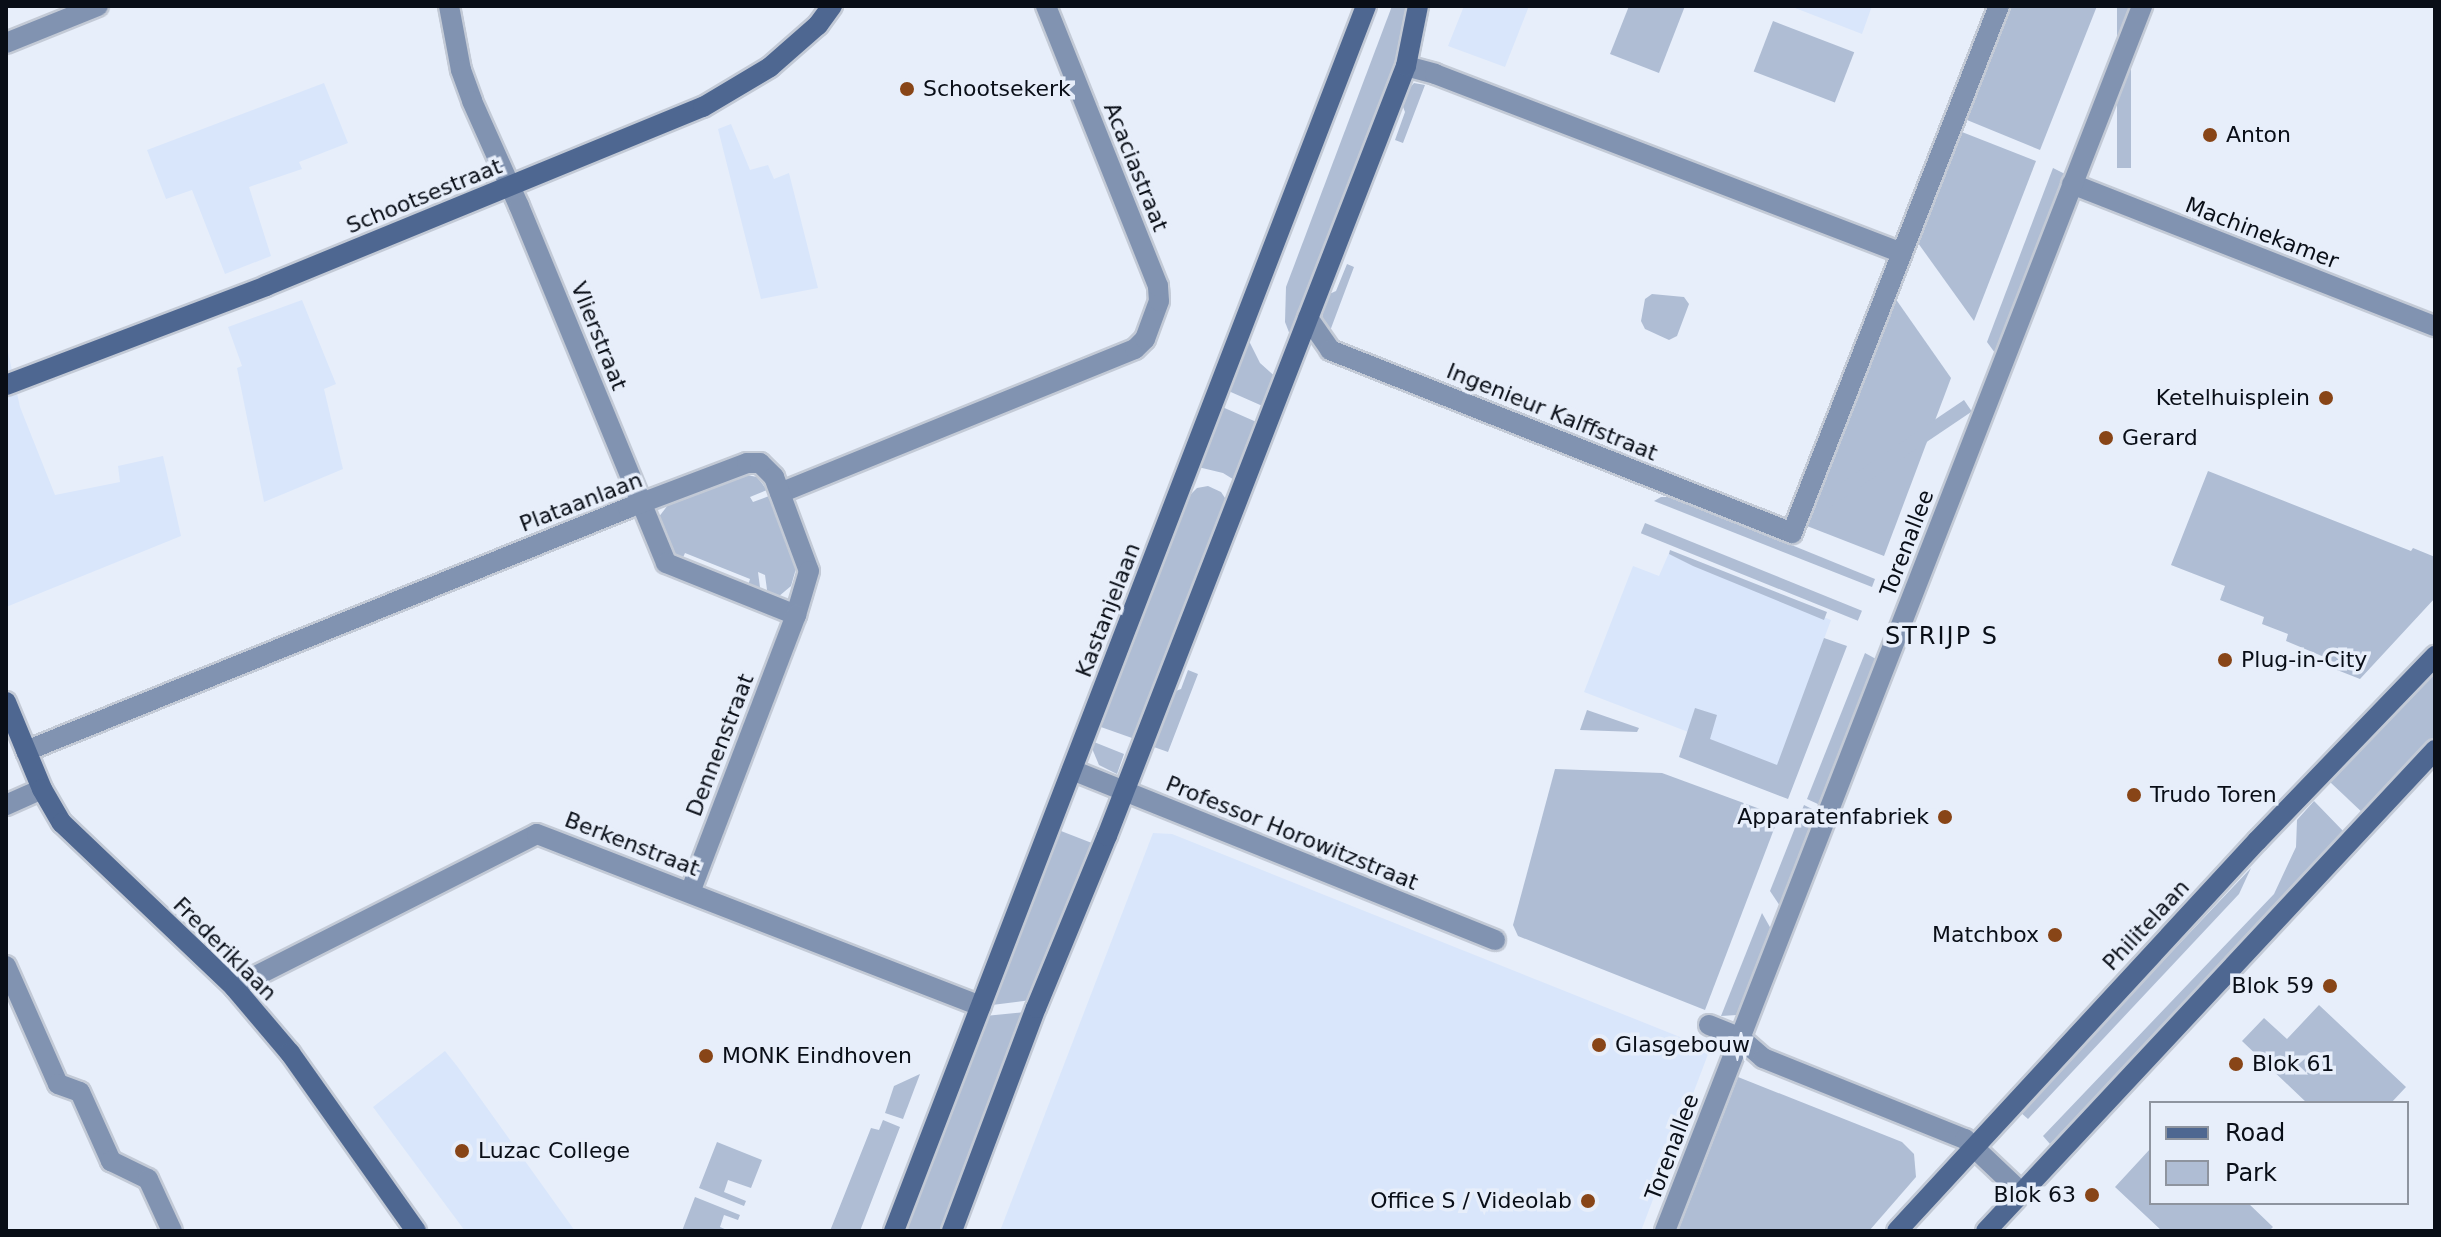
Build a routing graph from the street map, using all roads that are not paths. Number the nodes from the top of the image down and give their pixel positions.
1 (98, 6) edge
2 (449, 6) edge
3 (832, 6) edge
4 (1046, 6) edge
5 (1366, 6) edge
6 (1418, 6) edge
7 (1999, 6) edge
8 (2142, 6) edge
9 (6, 43) edge
10 (1406, 66) junction
11 (2072, 184) junction
12 (511, 187) junction
13 (1902, 253) junction
14 (1308, 318) junction
15 (2435, 326) edge
16 (6, 385) edge
17 (780, 493) junction
18 (641, 503) junction
19 (796, 615) junction
20 (2435, 656) edge
21 (6, 702) edge
22 (2435, 750) edge
23 (26, 751) junction
24 (1072, 770) junction
25 (42, 789) junction
26 (1124, 791) junction
27 (6, 805) edge
28 (686, 891) junction
29 (1495, 940) dead end
30 (6, 966) edge
31 (234, 987) junction
32 (981, 1006) junction
33 (1709, 1025) dead end
34 (1739, 1037) junction
35 (1975, 1146) junction
36 (2021, 1192) junction
37 (172, 1231) edge
38 (416, 1231) edge
39 (894, 1231) edge
40 (952, 1231) edge
41 (1665, 1231) edge
42 (1897, 1231) edge
43 (1986, 1231) edge

1 - 9 street
2 - 12 street, Vlierstraat
3 - 12 street, Schootsestraat
4 - 17 street, Acaciastraat
5 - 24 street, Kastanjelaan
6 - 10 street
7 - 13 street
8 - 11 street, Torenallee
10 - 13 street
10 - 14 street
11 - 15 street, Machinekamer
11 - 34 street, Torenallee
12 - 16 street, Schootsestraat
12 - 18 street, Vlierstraat
13 - 14 street, Ingenieur Kalffstraat
14 - 26 street
17 - 18 street, Plataanlaan
17 - 19 street, Dennenstraat
18 - 19 street, Vlierstraat
18 - 23 street, Plataanlaan
19 - 28 street, Dennenstraat
20 - 35 street, Philitelaan
21 - 23 street, Frederiklaan
22 - 36 street
23 - 25 street, Frederiklaan
24 - 26 street, Professor Horowitzstraat
24 - 32 street, Kastanjelaan
25 - 27 street
25 - 31 street, Frederiklaan
26 - 29 street, Professor Horowitzstraat
26 - 40 street
28 - 31 street, Berkenstraat
28 - 32 street, Berkenstraat
30 - 37 street
31 - 38 street, Frederiklaan
32 - 39 street, Kastanjelaan
33 - 34 street
34 - 35 street
34 - 41 street, Torenallee
35 - 36 street
35 - 42 street, Philitelaan
36 - 43 street

